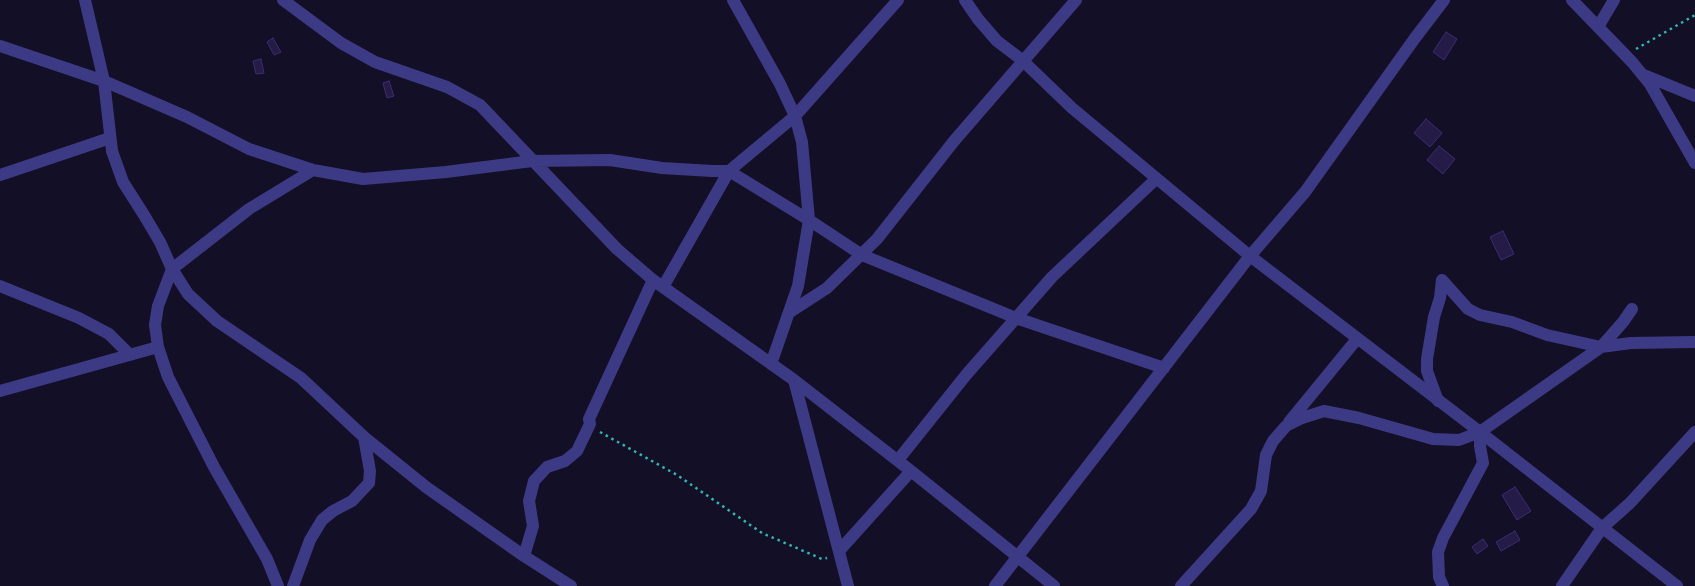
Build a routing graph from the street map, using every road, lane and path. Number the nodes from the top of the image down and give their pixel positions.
1 (284, 0) edge
2 (733, 0) edge
3 (898, 0) edge
4 (965, 0) edge
5 (1076, 0) edge
6 (1444, 0) edge
7 (1572, 0) edge
8 (1614, 0) edge
9 (88, 1) edge
10 (1695, 15) edge
11 (1598, 27) junction
12 (0, 46) edge
13 (1626, 55) junction
14 (1022, 60) junction
15 (1642, 74) junction
16 (104, 81) junction
17 (1695, 96) edge
18 (795, 116) junction
19 (110, 138) junction
20 (1695, 159) edge
21 (532, 160) junction
22 (313, 170) junction
23 (730, 171) junction
24 (0, 175) edge
25 (1156, 179) junction
26 (809, 220) junction
27 (862, 256) junction
28 (1250, 256) junction
29 (172, 269) junction
30 (658, 283) junction
31 (0, 286) edge
32 (1632, 309) dead end
33 (790, 312) junction
34 (1016, 318) junction
35 (1357, 339) junction
36 (1695, 342) edge
37 (158, 347) junction
38 (1601, 347) junction
39 (130, 355) junction
40 (771, 364) junction
41 (1164, 368) junction
42 (794, 380) junction
43 (0, 390) edge
44 (1438, 402) junction
45 (590, 424) junction
46 (1286, 426) junction
47 (1480, 432) junction
48 (1695, 432) edge
49 (364, 437) junction
50 (898, 460) junction
51 (911, 471) junction
52 (1602, 528) junction
53 (839, 551) junction
54 (524, 556) junction
55 (1018, 556) junction
56 (278, 586) edge
57 (293, 586) edge
58 (571, 586) edge
59 (848, 586) edge
60 (995, 586) edge
61 (1054, 586) edge
62 (1181, 586) edge
63 (1443, 586) edge
64 (1562, 586) edge
65 (1677, 586) edge

1 - 21 street
2 - 18 street
3 - 18 street
4 - 14 street
5 - 14 street
6 - 28 street
7 - 11 street
8 - 11 street
9 - 16 street
10 - 13 path
11 - 13 street
12 - 16 street
13 - 15 street
14 - 25 street
14 - 27 street
15 - 17 street
15 - 20 street
16 - 19 street
16 - 22 street
18 - 23 street
18 - 26 street
19 - 24 street
19 - 29 street
21 - 22 street
21 - 23 street
21 - 30 street
22 - 29 street
23 - 26 street
23 - 30 street
25 - 28 street
25 - 34 street
26 - 27 street
26 - 33 street
27 - 33 street
27 - 34 street
28 - 35 street
28 - 41 street
29 - 37 street
29 - 49 street
30 - 40 street
30 - 45 street
31 - 39 street
32 - 38 street
33 - 40 street
34 - 41 street
34 - 50 street
35 - 44 street
35 - 46 street
36 - 38 street
37 - 39 street
37 - 56 street
38 - 44 street
38 - 47 street
39 - 43 street
40 - 42 street
41 - 55 street
42 - 50 street
42 - 53 street
44 - 47 street
45 - 53 path
45 - 54 street
46 - 47 street
46 - 62 street
47 - 52 street
47 - 63 street
48 - 52 street
49 - 54 street
49 - 57 street
50 - 51 street
51 - 53 street
51 - 55 street
52 - 64 street
52 - 65 street
53 - 59 street
54 - 58 street
55 - 60 street
55 - 61 street

